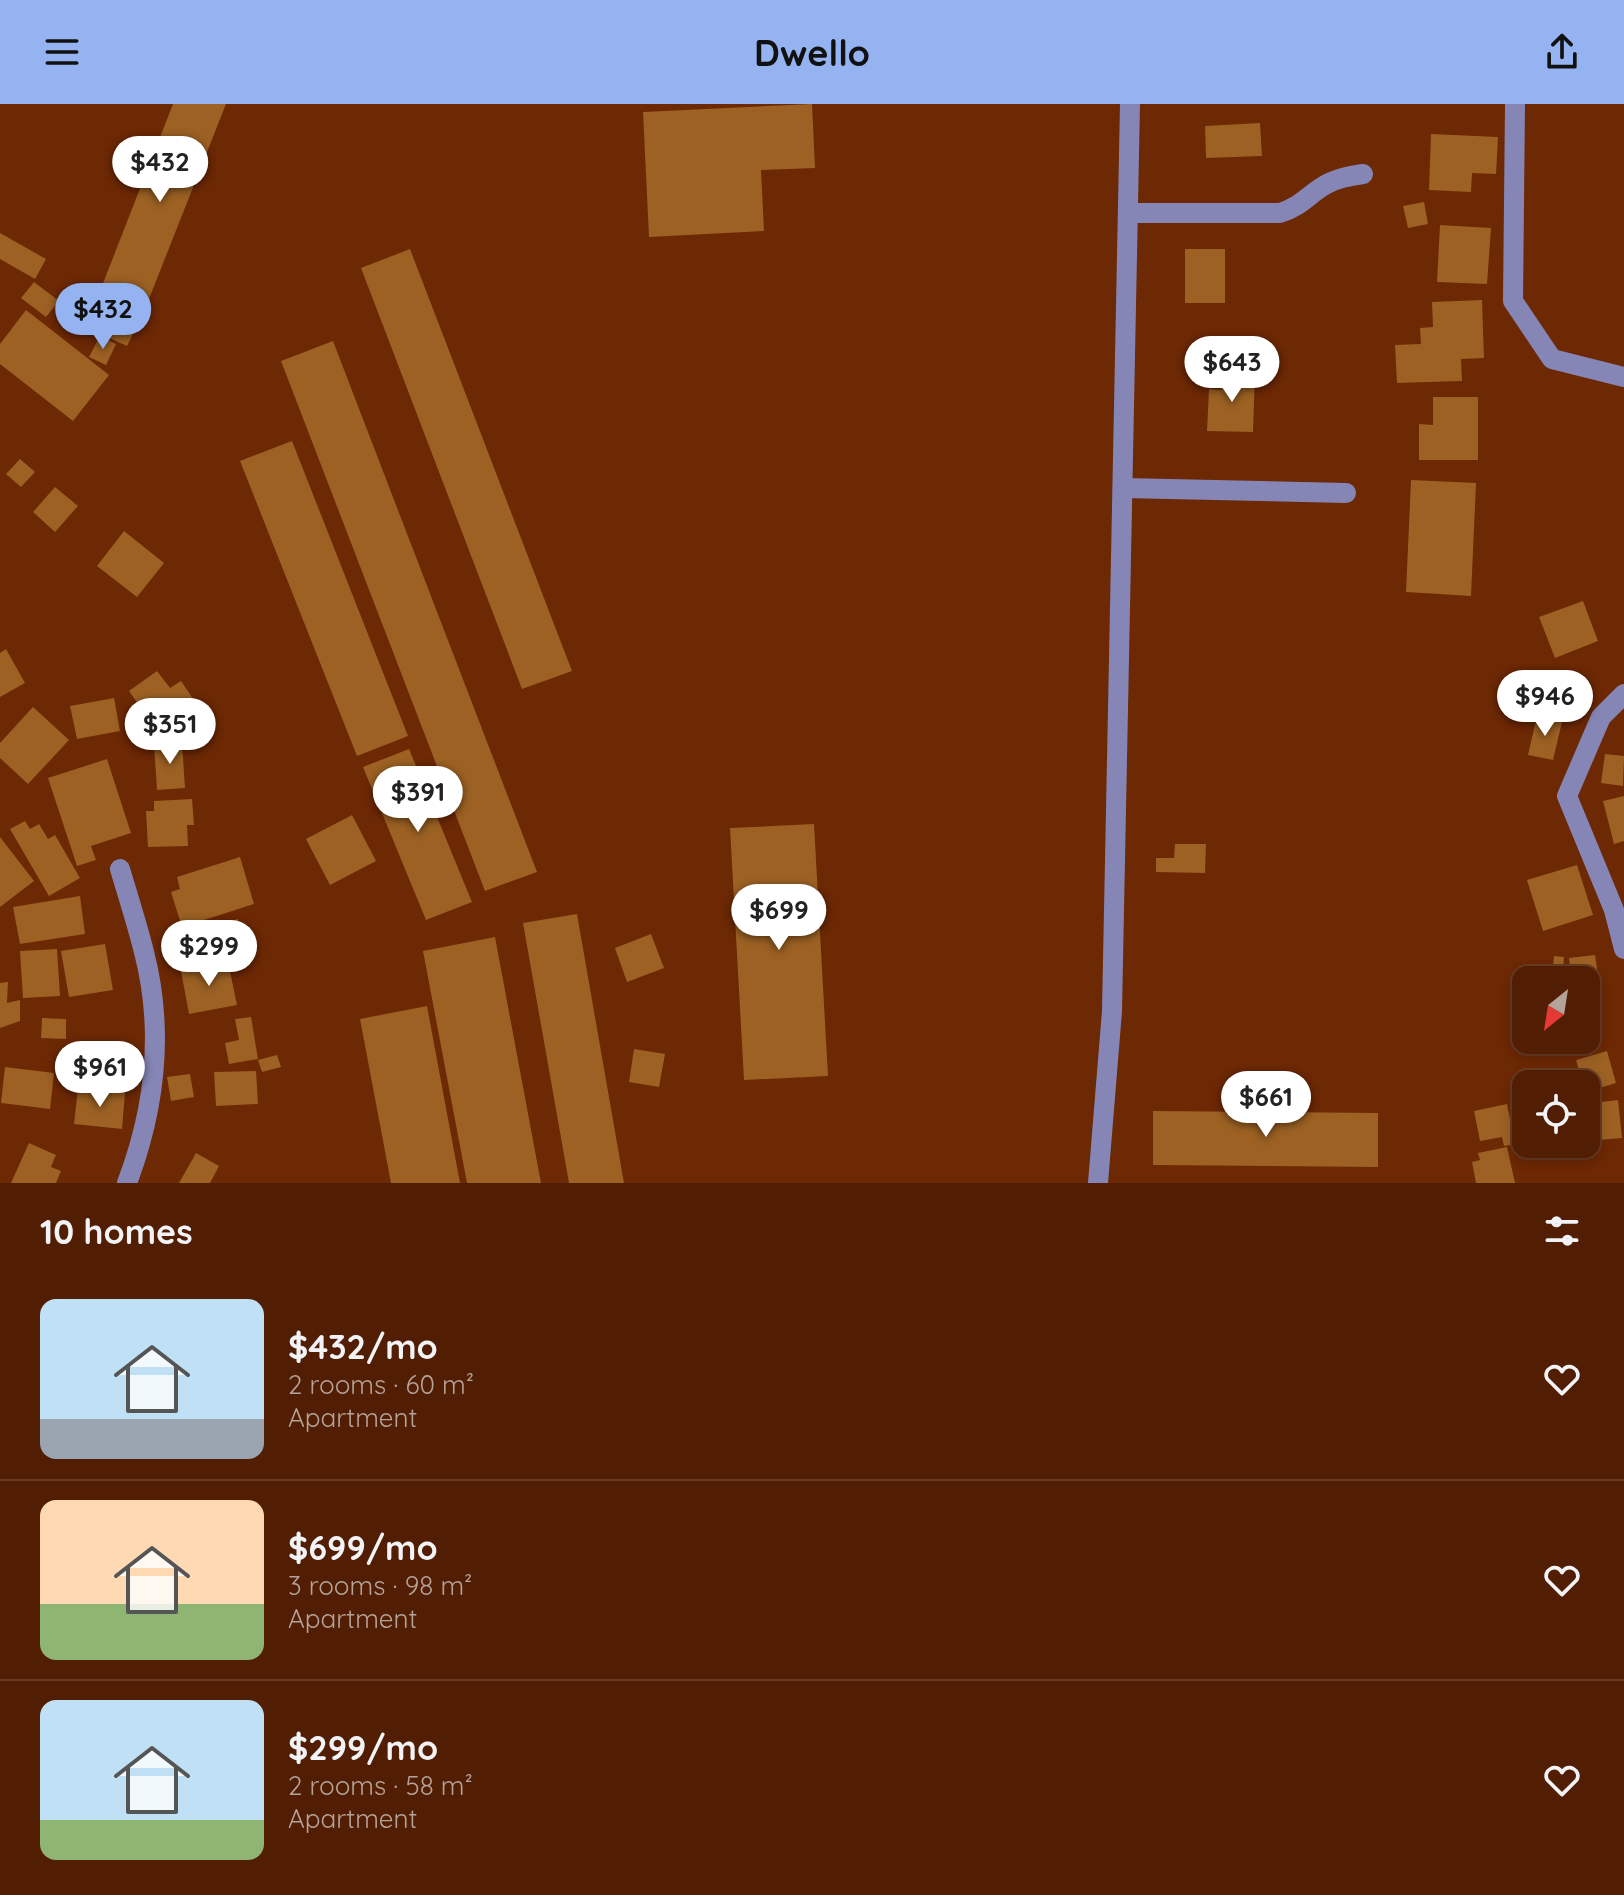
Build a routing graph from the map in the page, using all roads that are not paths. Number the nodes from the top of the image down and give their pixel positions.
1 (1130, 104) edge
2 (1515, 104) edge
3 (1363, 174) dead end
4 (1129, 213) junction
5 (1624, 377) edge
6 (1123, 488) junction
7 (1346, 493) dead end
8 (1624, 694) edge
9 (120, 869) dead end
10 (1624, 949) edge
11 (127, 1183) edge
12 (1098, 1183) edge

1 - 4 street
2 - 5 street
3 - 4 street
4 - 6 street
6 - 7 street
6 - 12 street
8 - 10 street
9 - 11 street

